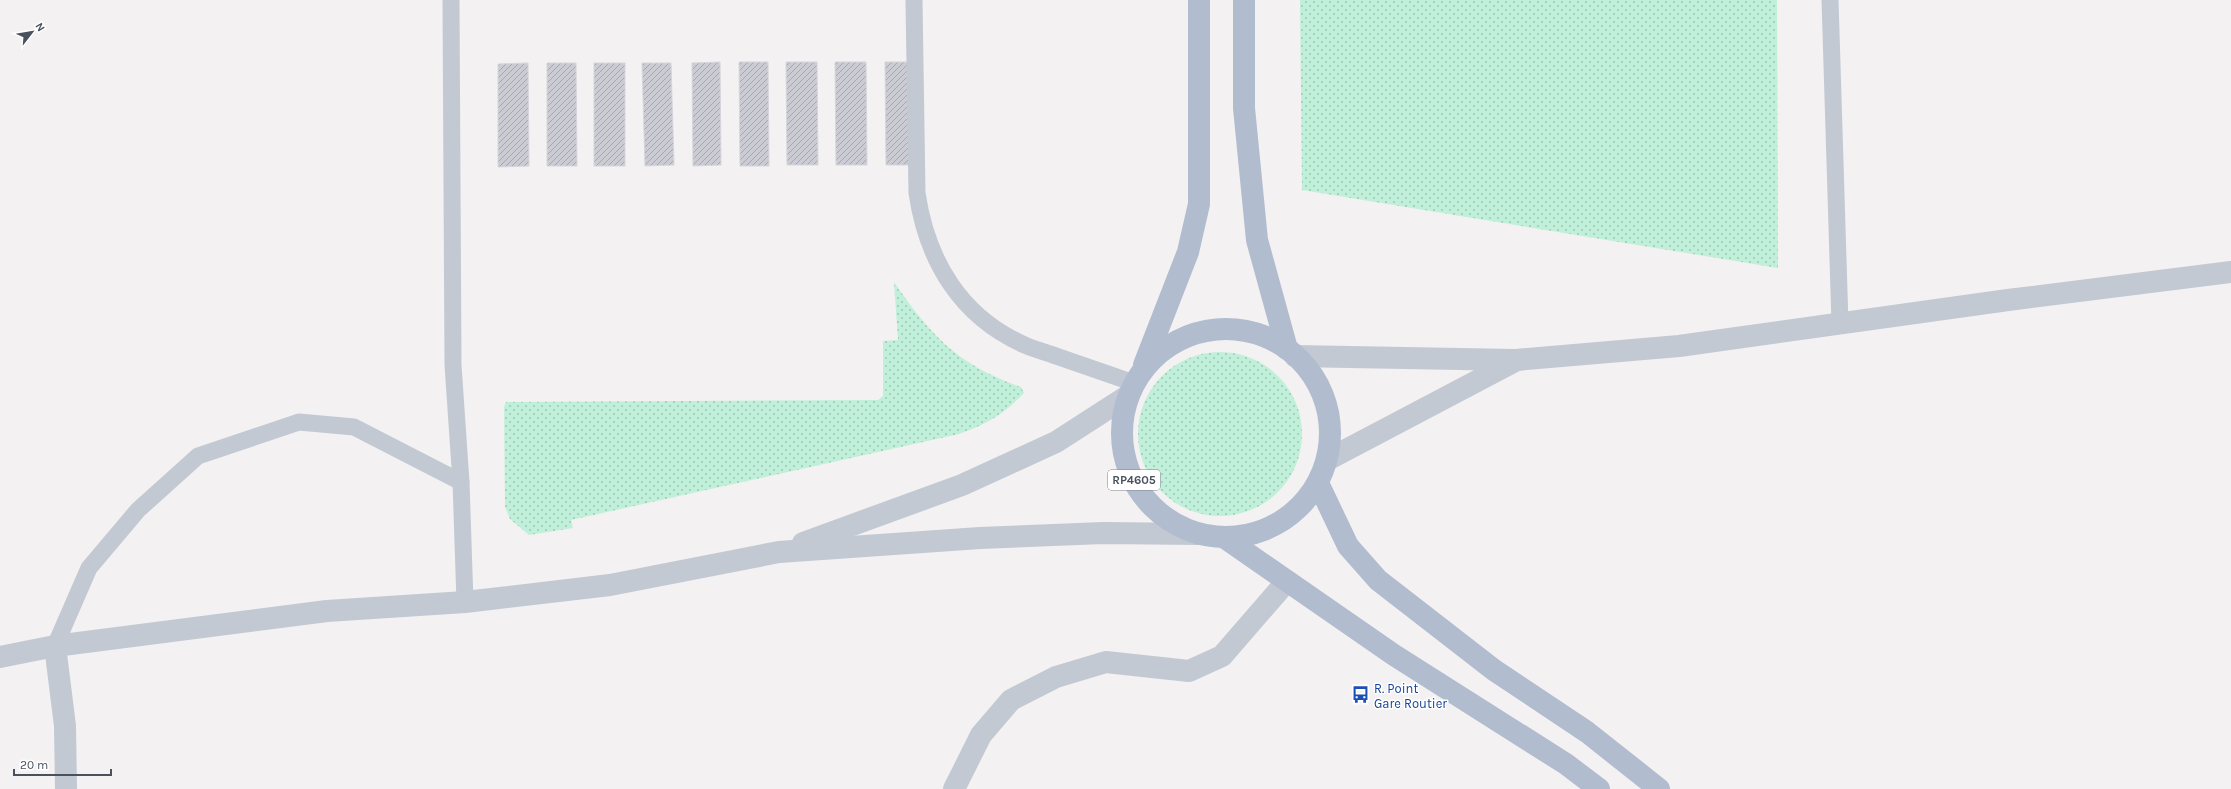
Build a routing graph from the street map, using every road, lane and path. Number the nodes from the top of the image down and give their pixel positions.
1 (451, 0) edge
2 (914, 0) edge
3 (1199, 0) edge
4 (1244, 0) edge
5 (1830, 0) edge
6 (2231, 272) edge
7 (1840, 324) junction
8 (1291, 352) junction
9 (1516, 360) junction
10 (1134, 384) junction
11 (1327, 460) junction
12 (461, 482) junction
13 (1318, 483) junction
14 (1199, 534) junction
15 (1224, 538) junction
16 (779, 552) junction
17 (1287, 581) junction
18 (465, 602) junction
19 (54, 646) junction
20 (0, 657) edge
21 (66, 789) edge
22 (954, 789) edge
23 (1599, 789) edge
24 (1659, 789) edge

1 - 12 lane
2 - 10 lane
3 - 10 main road
4 - 8 main road
5 - 7 lane
6 - 7 street, RP4605
7 - 9 street, RP4605
8 - 9 street, RP4605
8 - 10 main road, RP4605
8 - 11 main road, RP4605
9 - 11 street, RP4605
10 - 14 main road, RP4605
10 - 16 street, RP4605
11 - 13 main road, RP4605
12 - 18 lane
12 - 19 lane
13 - 15 main road, RP4605
13 - 24 main road
14 - 15 main road, RP4605
14 - 16 street, RP4605
15 - 17 main road
16 - 18 street, RP4605
17 - 22 street
17 - 23 main road
18 - 19 street, RP4605
19 - 20 street, RP4605
19 - 21 street

